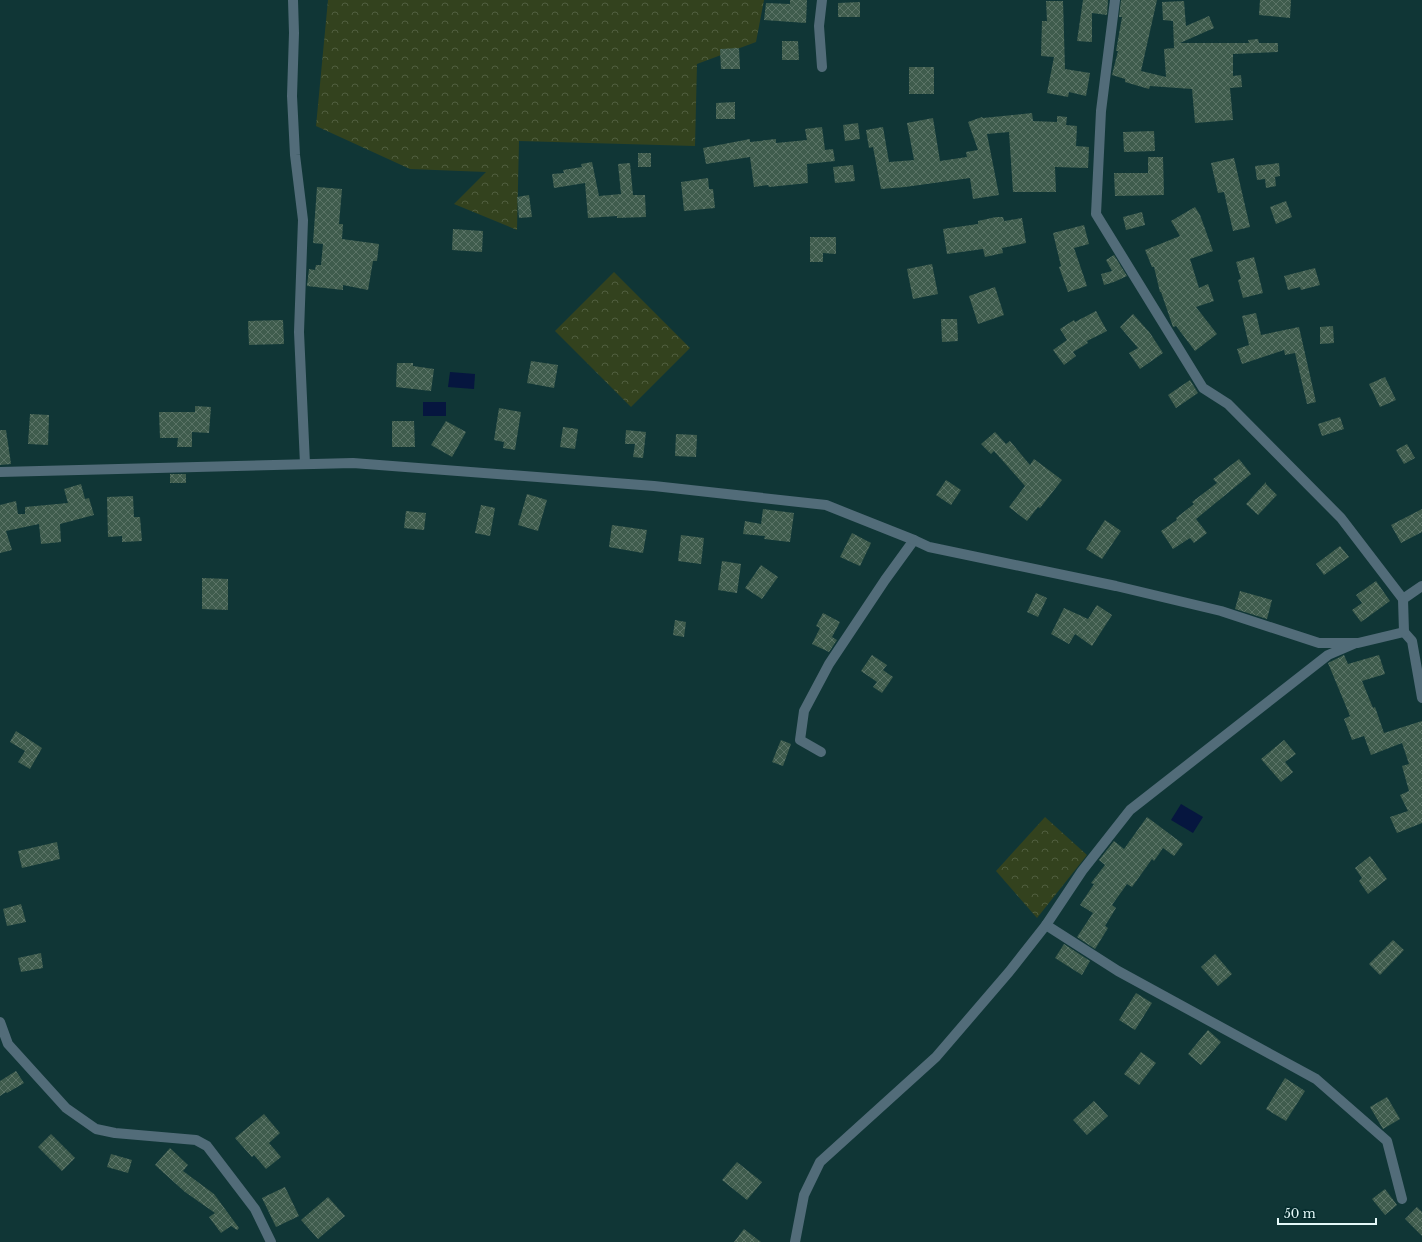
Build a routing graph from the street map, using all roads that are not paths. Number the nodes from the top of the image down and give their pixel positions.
1 (293, 0) edge
2 (822, 0) edge
3 (1115, 0) edge
4 (822, 67) dead end
5 (305, 464) junction
6 (0, 472) edge
7 (914, 540) junction
8 (1422, 586) edge
9 (1404, 599) junction
10 (1404, 632) junction
11 (1358, 643) junction
12 (1422, 698) edge
13 (821, 752) dead end
14 (1046, 925) junction
15 (0, 1022) edge
16 (1402, 1199) dead end
17 (271, 1242) edge
18 (795, 1242) edge

1 - 5 street
2 - 4 street
3 - 9 street
5 - 6 street
5 - 7 street
7 - 11 street
7 - 13 street
8 - 9 street
9 - 10 street
10 - 11 street
10 - 12 street
11 - 14 street
14 - 16 street
14 - 18 street
15 - 17 street

